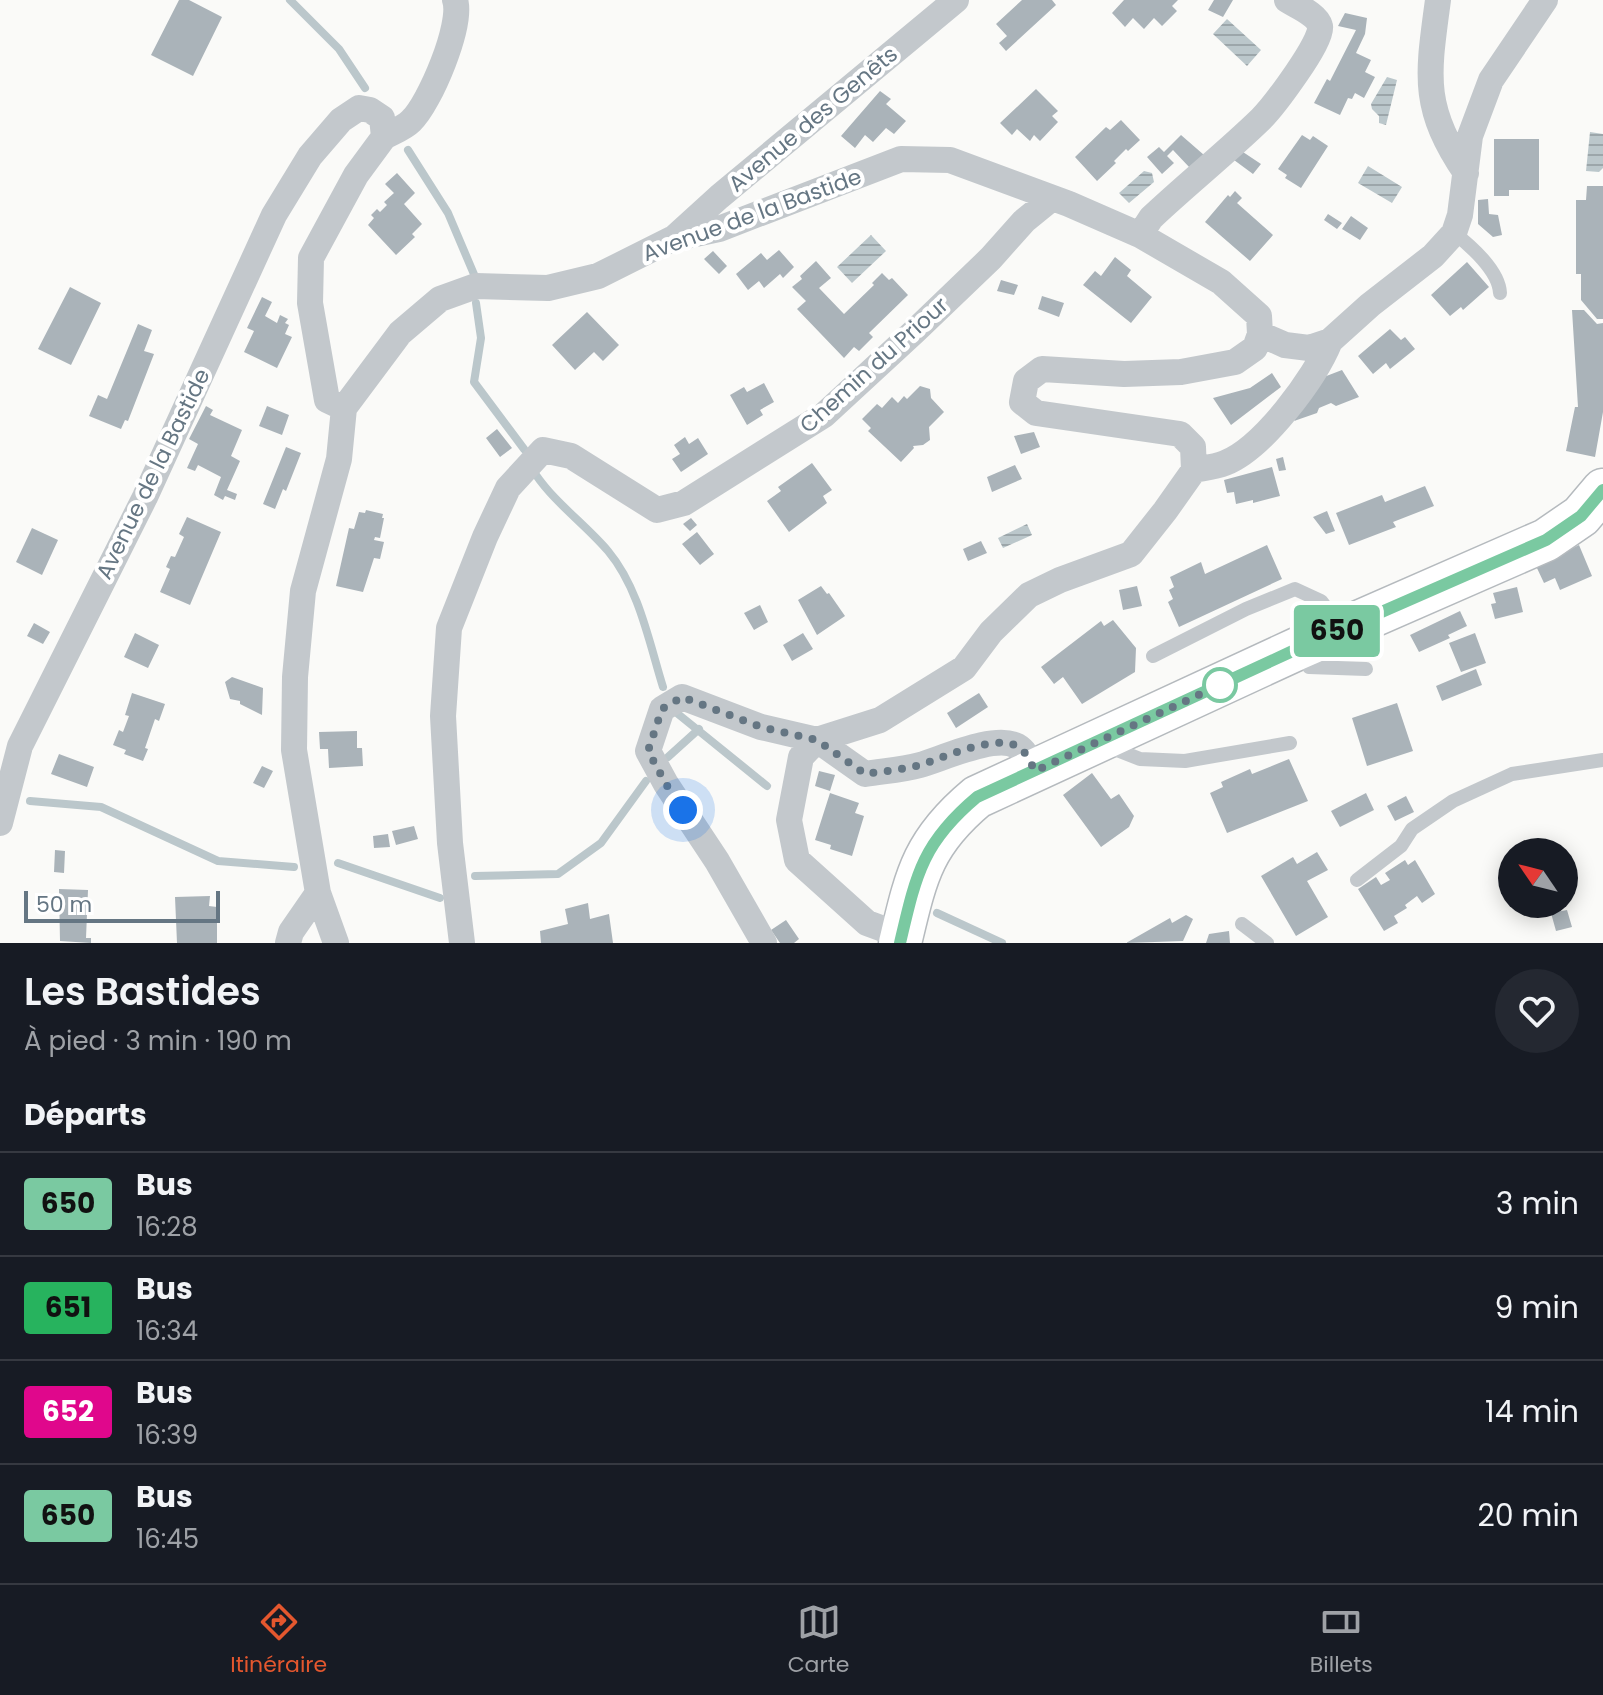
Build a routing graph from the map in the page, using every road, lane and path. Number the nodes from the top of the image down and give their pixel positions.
1 (455, 0) edge
2 (956, 0) edge
3 (1287, 0) edge
4 (1438, 0) edge
5 (1543, 2) edge
6 (384, 137) junction
7 (1466, 173) junction
8 (1051, 199) junction
9 (1454, 233) junction
10 (1140, 235) junction
11 (672, 239) junction
12 (1500, 293) dead end
13 (1260, 334) junction
14 (1330, 341) junction
15 (344, 408) junction
16 (1194, 470) junction
17 (1603, 490) edge
18 (1341, 629) junction
19 (1297, 649) junction
20 (1153, 656) dead end
21 (1366, 669) dead end
22 (817, 740) junction
23 (1098, 742) junction
24 (1290, 743) dead end
25 (1603, 760) edge
26 (1035, 771) junction
27 (0, 823) edge
28 (1357, 880) dead end
29 (318, 893) junction
30 (1242, 924) dead end
31 (901, 940) edge
32 (288, 943) edge
33 (336, 943) edge
34 (462, 943) edge
35 (764, 943) edge
36 (1267, 943) edge

1 - 6 street
2 - 11 street, Avenue des Genêts
3 - 10 street
4 - 7 street
5 - 7 street
6 - 15 street
6 - 27 street, Avenue de la Bastide
7 - 9 street
8 - 10 street, Avenue de la Bastide
8 - 11 street, Avenue de la Bastide
8 - 34 street, Chemin du Priour
9 - 12 lane
9 - 14 street
10 - 13 street, Avenue de la Bastide
11 - 15 street, Avenue de la Bastide
13 - 14 street
13 - 16 street
14 - 16 street
15 - 29 street
16 - 22 street
17 - 18 main road
18 - 19 main road
18 - 20 lane
19 - 21 lane
19 - 23 main road
22 - 26 street
22 - 31 street
22 - 35 street
23 - 24 lane
23 - 26 main road
25 - 28 lane
26 - 31 main road
29 - 32 street
29 - 33 street
30 - 36 lane

